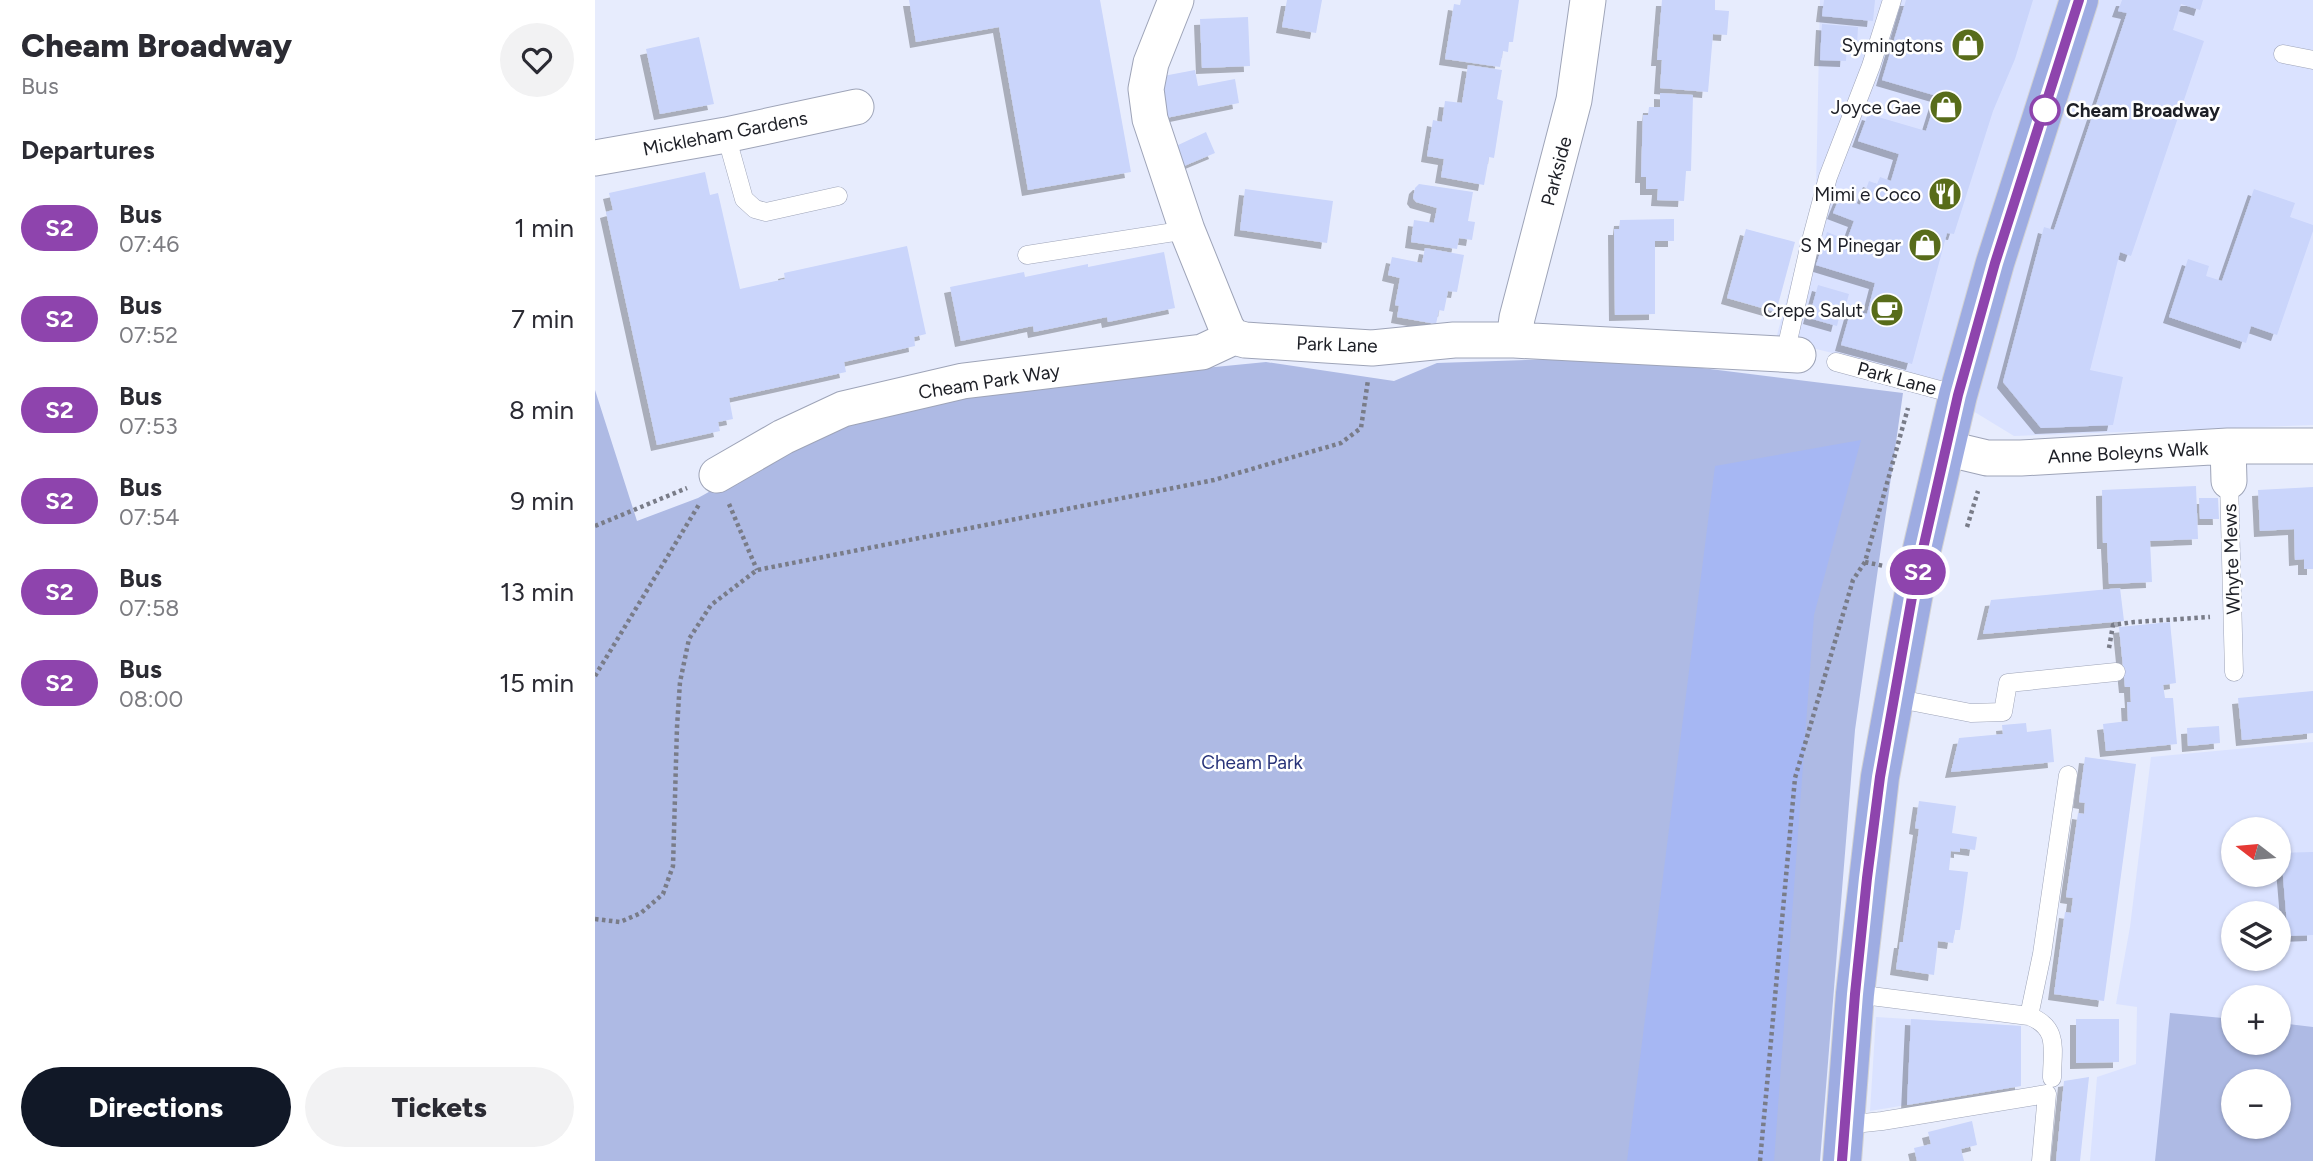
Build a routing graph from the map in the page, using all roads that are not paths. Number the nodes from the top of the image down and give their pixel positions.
1 (1176, 0) edge
2 (1588, 0) edge
3 (1892, 0) edge
4 (2079, 0) edge
5 (2283, 54) dead end
6 (2313, 60) edge
7 (856, 107) dead end
8 (726, 135) junction
9 (595, 158) edge
10 (838, 196) dead end
11 (1187, 230) junction
12 (1027, 255) dead end
13 (1234, 337) junction
14 (1514, 340) junction
15 (1791, 354) joint
16 (1836, 362) dead end
17 (1958, 395) junction
18 (2228, 446) junction
19 (2313, 446) edge
20 (1945, 448) junction
21 (717, 475) road end
22 (2229, 481) joint
23 (2234, 672) dead end
24 (2111, 673) road end
25 (1894, 698) junction
26 (2068, 775) dead end
27 (1855, 994) junction
28 (2029, 1016) junction
29 (2052, 1078) dead end
30 (1844, 1143) edge
31 (2041, 1161) edge

1 - 11 street
2 - 14 street, Parkside
3 - 15 lane
4 - 17 highway
5 - 6 lane
7 - 8 street, Mickleham Gardens
8 - 9 street, Mickleham Gardens
8 - 10 lane
11 - 12 lane
11 - 13 street
13 - 14 street, Park Lane
13 - 21 street, Cheam Park Way
14 - 15 street, Park Lane
16 - 17 lane, Park Lane
17 - 20 highway
18 - 19 street, Anne Boleyns Walk
18 - 20 street, Anne Boleyns Walk
18 - 22 street, Whyte Mews
20 - 25 highway
22 - 23 lane, Whyte Mews
24 - 25 lane
25 - 27 highway
26 - 28 lane
27 - 28 lane
27 - 30 highway
28 - 29 lane
30 - 31 lane

